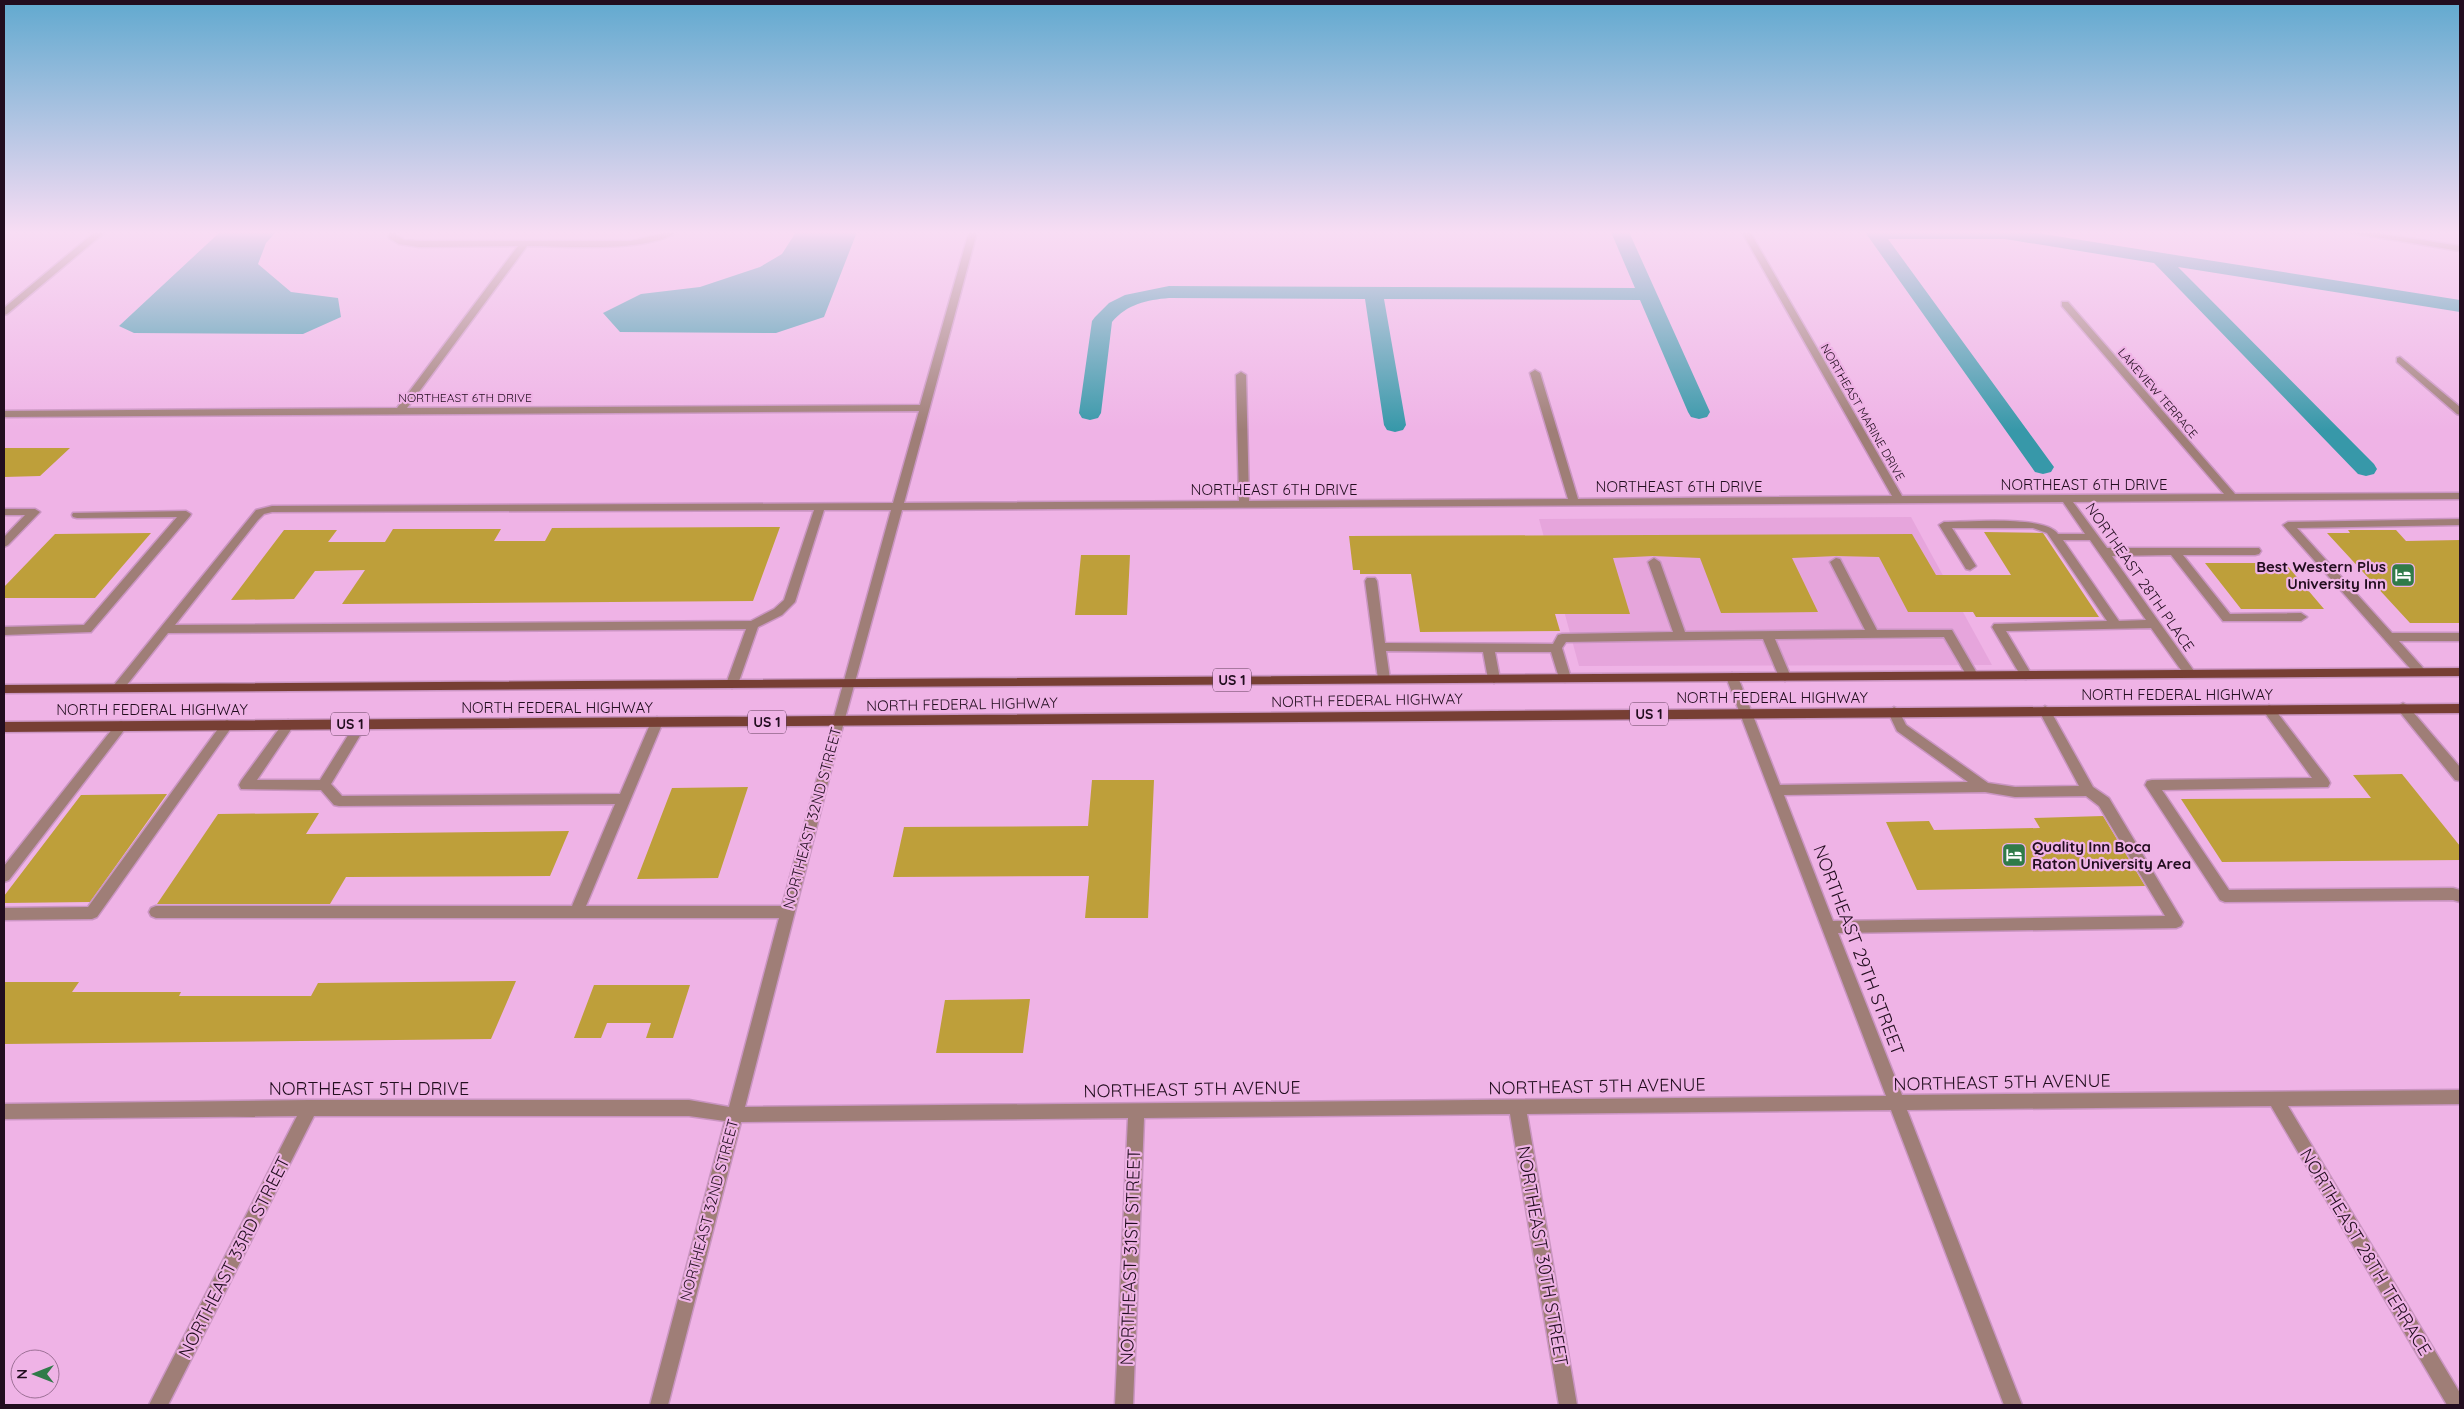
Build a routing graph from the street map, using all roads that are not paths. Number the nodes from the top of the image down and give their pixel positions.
1 (21, 298) edge
2 (485, 298) edge
3 (955, 298) edge
4 (1784, 298) edge
5 (2065, 304) dead end
6 (4, 312) edge
7 (2400, 360) dead end
8 (1535, 373) dead end
9 (1241, 375) dead end
10 (926, 408) junction
11 (400, 412) junction
12 (2460, 412) edge
13 (4, 414) edge
14 (2460, 496) edge
15 (2233, 498) junction
16 (2066, 499) junction
17 (1899, 500) junction
18 (1574, 502) junction
19 (1244, 504) junction
20 (898, 507) junction
21 (820, 508) junction
22 (4, 512) edge
23 (77, 515) dead end
24 (2460, 522) edge
25 (2055, 537) junction
26 (2093, 537) junction
27 (4, 543) edge
28 (2255, 551) dead end
29 (2104, 552) junction
30 (2174, 552) junction
31 (1654, 562) dead end
32 (1836, 562) dead end
33 (1970, 566) dead end
34 (1371, 581) dead end
35 (2301, 617) dead end
36 (2156, 624) junction
37 (753, 625) junction
38 (2116, 626) junction
39 (165, 629) junction
40 (4, 631) edge
41 (1873, 634) junction
42 (1767, 635) junction
43 (2460, 636) edge
44 (1681, 637) junction
45 (2388, 637) junction
46 (1380, 647) junction
47 (1488, 648) junction
48 (1556, 648) junction
49 (2420, 672) junction
50 (2460, 672) edge
51 (2190, 674) junction
52 (1972, 675) junction
53 (2026, 675) junction
54 (1732, 677) junction
55 (1784, 677) junction
56 (1565, 678) junction
57 (1384, 679) junction
58 (1494, 679) junction
59 (850, 683) junction
60 (732, 684) junction
61 (118, 688) junction
62 (4, 689) edge
63 (2403, 708) junction
64 (2460, 708) edge
65 (2269, 710) junction
66 (2045, 711) junction
67 (1894, 712) junction
68 (1746, 713) junction
69 (838, 721) junction
70 (657, 722) junction
71 (362, 724) junction
72 (227, 725) junction
73 (288, 725) junction
74 (121, 726) junction
75 (4, 727) edge
76 (2460, 776) edge
77 (324, 784) junction
78 (1985, 787) junction
79 (1776, 790) junction
80 (2088, 791) junction
81 (624, 799) junction
82 (4, 876) edge
83 (2460, 896) edge
84 (156, 912) dead end
85 (787, 912) junction
86 (4, 914) edge
87 (576, 914) junction
88 (1829, 927) junction
89 (2460, 1097) edge
90 (2275, 1099) junction
91 (1897, 1103) junction
92 (1517, 1106) junction
93 (309, 1108) junction
94 (1136, 1110) junction
95 (4, 1111) edge
96 (734, 1115) junction
97 (158, 1405) edge
98 (659, 1405) edge
99 (1124, 1405) edge
100 (1568, 1405) edge
101 (2013, 1405) edge
102 (2458, 1405) edge

1 - 6 street
2 - 11 street
3 - 10 street, NORTHEAST 32ND STREET
4 - 17 street, NORTHEAST MARINE DRIVE
5 - 15 street, LAKEVIEW TERRACE
7 - 12 street
8 - 18 street
9 - 19 street
10 - 11 street, NORTHEAST 6TH DRIVE
10 - 20 street, NORTHEAST 32ND STREET
11 - 13 street, NORTHEAST 6TH DRIVE
14 - 15 street, NORTHEAST 6TH DRIVE
15 - 16 street, NORTHEAST 6TH DRIVE
16 - 17 street, NORTHEAST 6TH DRIVE
16 - 26 street, NORTHEAST 28TH PLACE
17 - 18 street, NORTHEAST 6TH DRIVE
18 - 19 street, NORTHEAST 6TH DRIVE
19 - 20 street, NORTHEAST 6TH DRIVE
20 - 21 street, NORTHEAST 6TH DRIVE
20 - 59 street, NORTHEAST 32ND STREET
21 - 37 street
21 - 39 street, NORTHEAST 6TH DRIVE
22 - 27 street
23 - 40 street
24 - 45 street
25 - 26 street
25 - 33 street
25 - 38 street
26 - 29 street, NORTHEAST 28TH PLACE
28 - 30 street
29 - 30 street
29 - 36 street, NORTHEAST 28TH PLACE
30 - 35 street
31 - 44 street
32 - 41 street
34 - 46 street
36 - 38 street
36 - 51 street, NORTHEAST 28TH PLACE
37 - 39 street
37 - 60 street
38 - 53 street
39 - 61 street, NORTHEAST 6TH DRIVE
41 - 42 street
41 - 52 street
42 - 44 street
42 - 55 street
43 - 45 street
44 - 48 street
45 - 49 street
46 - 47 street
46 - 57 street
47 - 48 street
47 - 58 street
48 - 56 street
49 - 50 main road, NORTH FEDERAL HIGHWAY / US 1
49 - 51 main road, NORTH FEDERAL HIGHWAY / US 1
51 - 53 main road, NORTH FEDERAL HIGHWAY / US 1
52 - 53 main road, NORTH FEDERAL HIGHWAY / US 1
52 - 55 main road, NORTH FEDERAL HIGHWAY / US 1
54 - 55 main road, NORTH FEDERAL HIGHWAY / US 1
54 - 56 main road, NORTH FEDERAL HIGHWAY / US 1
54 - 68 street, NORTHEAST 29TH STREET
56 - 58 main road, NORTH FEDERAL HIGHWAY / US 1
57 - 58 main road, NORTH FEDERAL HIGHWAY / US 1
57 - 59 main road, NORTH FEDERAL HIGHWAY / US 1
59 - 60 main road, NORTH FEDERAL HIGHWAY / US 1
59 - 69 street, NORTHEAST 32ND STREET
60 - 61 main road, NORTH FEDERAL HIGHWAY / US 1
61 - 62 main road, NORTH FEDERAL HIGHWAY / US 1
63 - 64 main road, NORTH FEDERAL HIGHWAY / US 1
63 - 65 main road, NORTH FEDERAL HIGHWAY / US 1
63 - 76 street
65 - 66 main road, NORTH FEDERAL HIGHWAY / US 1
65 - 83 street
66 - 67 main road, NORTH FEDERAL HIGHWAY / US 1
66 - 80 street
67 - 68 main road, NORTH FEDERAL HIGHWAY / US 1
67 - 78 street
68 - 69 main road, NORTH FEDERAL HIGHWAY / US 1
68 - 79 street, NORTHEAST 29TH STREET
69 - 70 main road, NORTH FEDERAL HIGHWAY / US 1
69 - 85 street, NORTHEAST 32ND STREET
70 - 71 main road, NORTH FEDERAL HIGHWAY / US 1
70 - 81 street
71 - 73 main road, NORTH FEDERAL HIGHWAY / US 1
71 - 77 street
72 - 73 main road, NORTH FEDERAL HIGHWAY / US 1
72 - 74 main road, NORTH FEDERAL HIGHWAY / US 1
72 - 86 street
73 - 77 street
74 - 75 main road, NORTH FEDERAL HIGHWAY / US 1
74 - 82 street
77 - 81 street
78 - 79 street
78 - 80 street
79 - 88 street, NORTHEAST 29TH STREET
80 - 88 street
81 - 87 street
84 - 87 street
85 - 87 street
85 - 96 street, NORTHEAST 32ND STREET
88 - 91 street, NORTHEAST 29TH STREET
89 - 90 street, NORTHEAST 5TH AVENUE
90 - 91 street, NORTHEAST 5TH AVENUE
90 - 102 street, NORTHEAST 28TH TERRACE
91 - 92 street, NORTHEAST 5TH AVENUE
91 - 101 street, NORTHEAST 29TH STREET
92 - 94 street, NORTHEAST 5TH AVENUE
92 - 100 street, NORTHEAST 30TH STREET
93 - 95 street, NORTHEAST 5TH DRIVE
93 - 96 street, NORTHEAST 5TH DRIVE
93 - 97 street, NORTHEAST 33RD STREET
94 - 96 street, NORTHEAST 5TH AVENUE
94 - 99 street, NORTHEAST 31ST STREET
96 - 98 street, NORTHEAST 32ND STREET

